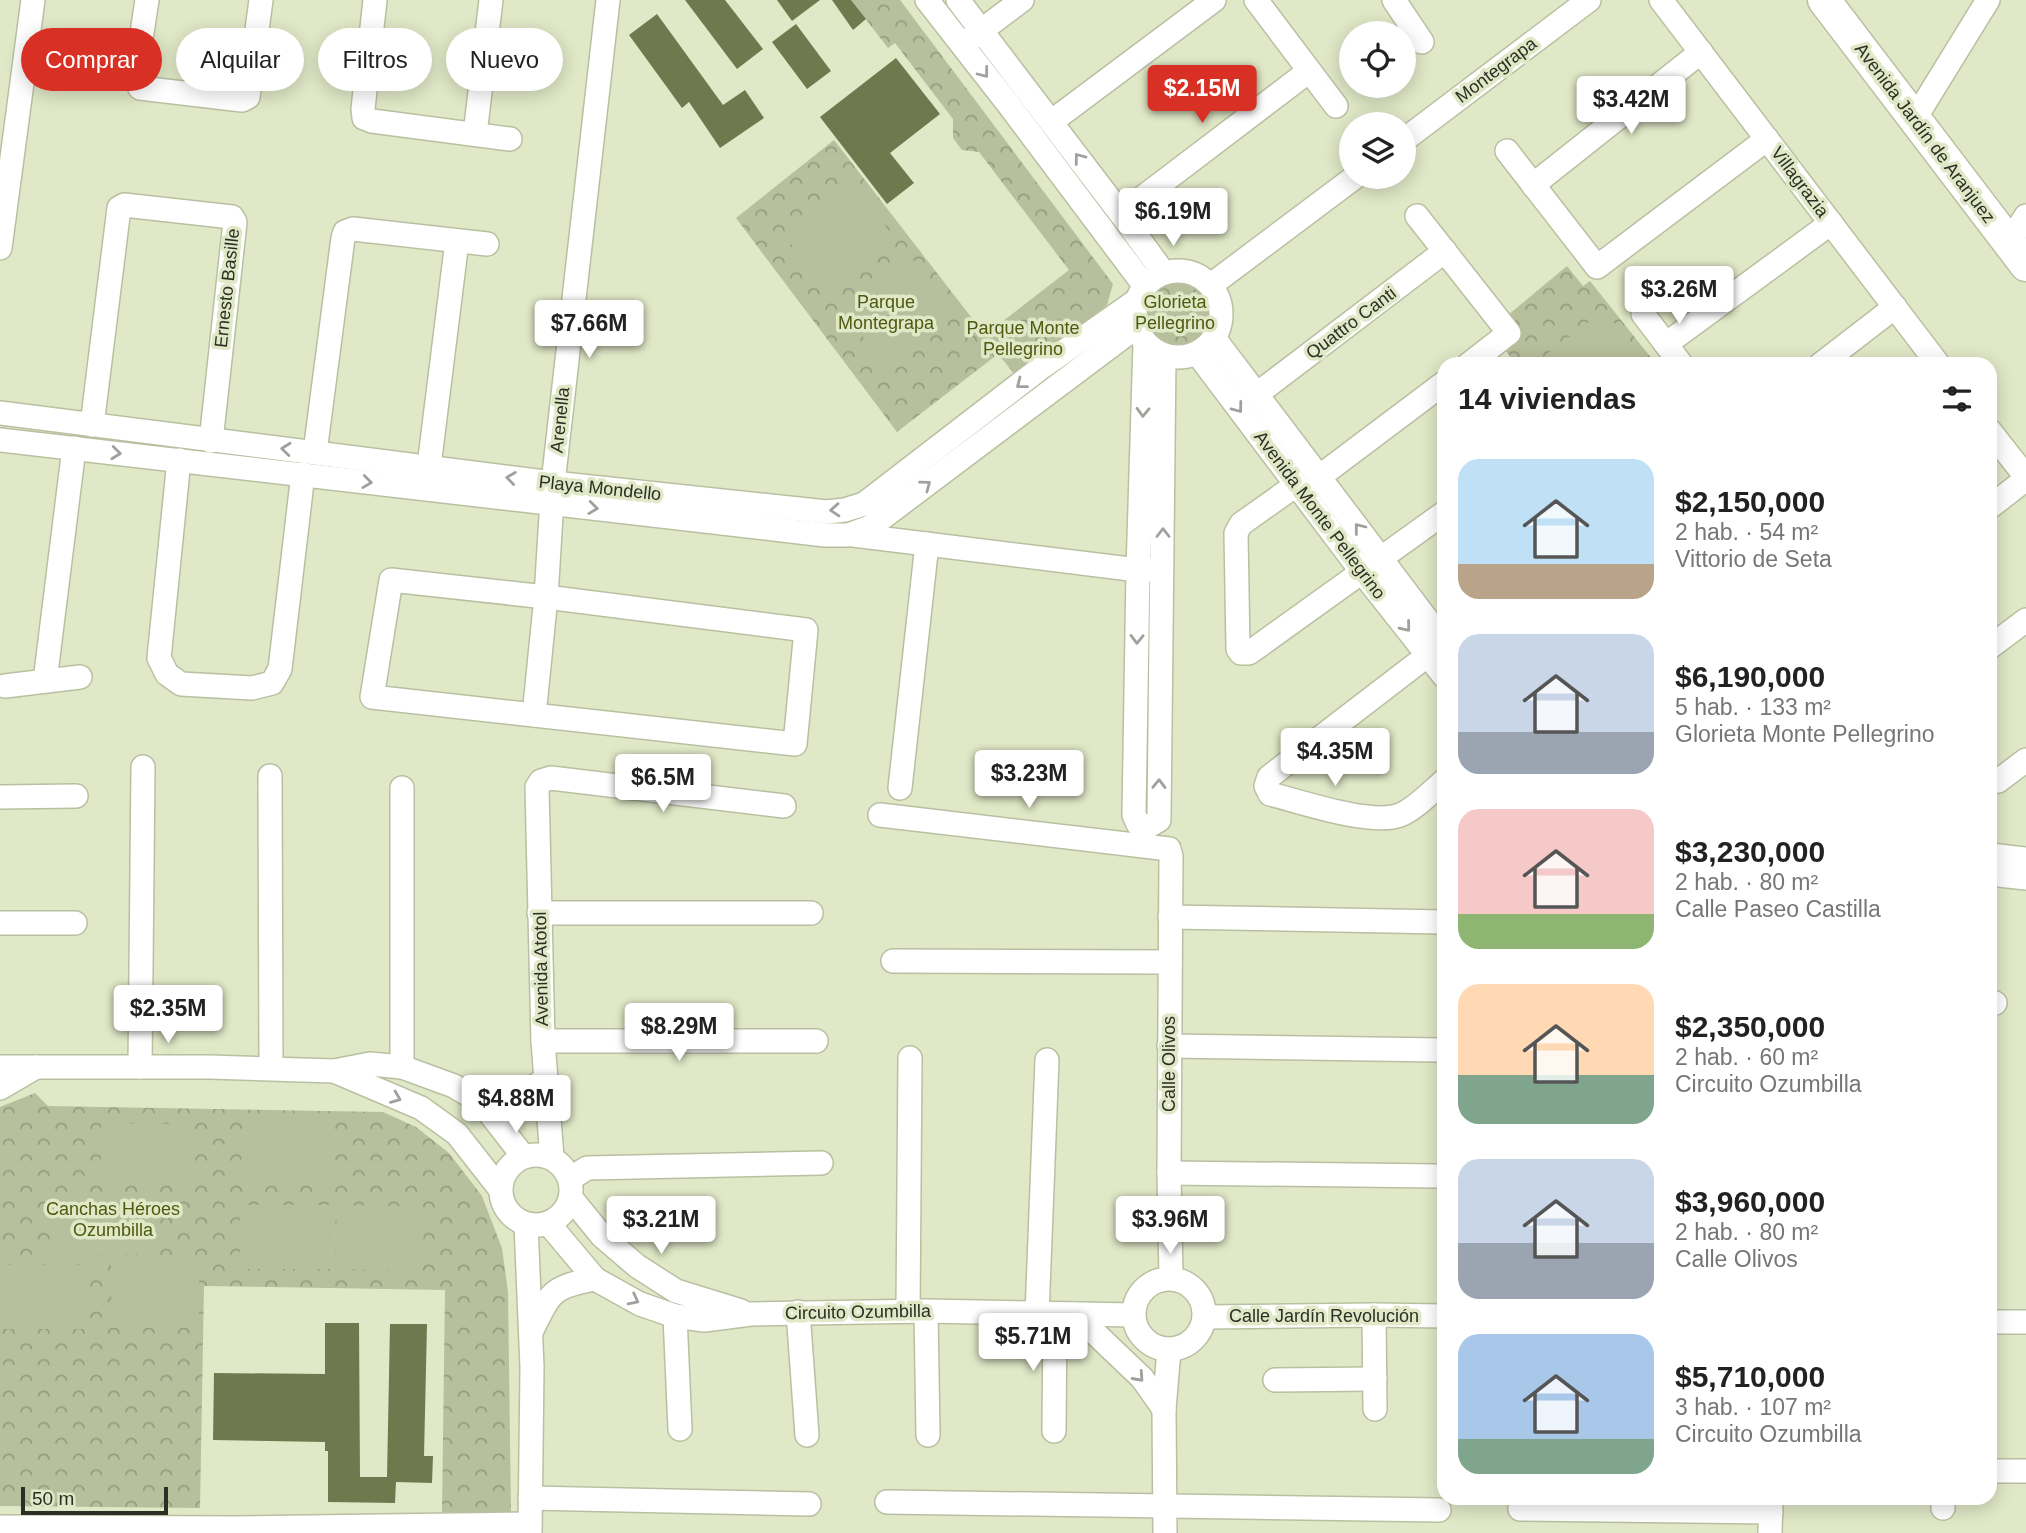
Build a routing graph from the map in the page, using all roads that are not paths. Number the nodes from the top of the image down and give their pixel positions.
1 (33, 0) edge
2 (148, 0) edge
3 (261, 0) edge
4 (375, 0) edge
5 (491, 0) edge
6 (608, 0) edge
7 (927, 0) edge
8 (958, 0) edge
9 (1022, 0) edge
10 (1214, 0) edge
11 (1256, 0) edge
12 (1589, 0) edge
13 (1661, 0) edge
14 (1824, 0) edge
15 (1988, 0) edge
16 (1401, 2) edge
17 (981, 30) junction
18 (1422, 42) dead end
19 (962, 45) junction
20 (1701, 52) junction
21 (1309, 71) junction
22 (1336, 106) dead end
23 (1914, 120) junction
24 (1051, 122) junction
25 (1416, 131) edge
26 (475, 134) junction
27 (510, 139) dead end
28 (1767, 139) junction
29 (1507, 151) dead end
30 (1533, 185) junction
31 (1339, 189) edge
32 (1121, 214) junction
33 (1417, 216) dead end
34 (2026, 216) edge
35 (1831, 223) junction
36 (457, 241) junction
37 (487, 244) dead end
38 (0, 248) edge
39 (1445, 251) junction
40 (2017, 254) edge
41 (1211, 285) junction
42 (1148, 286) junction
43 (1895, 307) junction
44 (1643, 314) dead end
45 (1148, 342) junction
46 (1666, 344) junction
47 (1206, 346) junction
48 (1478, 357) edge
49 (1676, 357) edge
50 (1830, 357) edge
51 (1933, 357) edge
52 (1437, 388) edge
53 (1257, 394) junction
54 (0, 413) edge
55 (92, 425) junction
56 (969, 438) junction
57 (0, 439) edge
58 (1997, 440) edge
59 (211, 441) junction
60 (74, 448) junction
61 (315, 452) junction
62 (179, 460) junction
63 (429, 466) junction
64 (303, 474) junction
65 (1319, 477) junction
66 (2026, 478) edge
67 (1296, 485) junction
68 (553, 493) junction
69 (1997, 501) edge
70 (1437, 518) edge
71 (848, 535) junction
72 (927, 544) junction
73 (1382, 557) junction
74 (1138, 570) junction
75 (1162, 570) junction
76 (1362, 572) junction
77 (546, 597) junction
78 (2026, 620) edge
79 (1997, 642) edge
80 (1436, 648) edge
81 (80, 677) dead end
82 (45, 681) junction
83 (5, 686) dead end
84 (534, 715) junction
85 (2026, 760) edge
86 (143, 768) dead end
87 (270, 776) dead end
88 (1997, 781) edge
89 (1437, 786) edge
90 (402, 788) dead end
91 (900, 788) dead end
92 (76, 796) dead end
93 (0, 797) edge
94 (784, 806) dead end
95 (880, 816) dead end
96 (1997, 856) edge
97 (2026, 859) edge
98 (1997, 875) edge
99 (2026, 878) edge
100 (539, 913) junction
101 (811, 913) dead end
102 (1170, 917) junction
103 (1437, 922) edge
104 (0, 923) edge
105 (75, 923) dead end
106 (893, 961) dead end
107 (1170, 962) junction
108 (542, 1041) junction
109 (816, 1041) dead end
110 (1169, 1046) junction
111 (1437, 1050) edge
112 (910, 1058) dead end
113 (1047, 1059) dead end
114 (402, 1066) junction
115 (0, 1067) edge
116 (36, 1067) junction
117 (140, 1067) junction
118 (271, 1068) junction
119 (334, 1071) junction
120 (547, 1079) junction
121 (0, 1088) edge
122 (481, 1102) junction
123 (523, 1156) junction
124 (552, 1157) junction
125 (821, 1163) dead end
126 (1169, 1173) junction
127 (1437, 1176) edge
128 (570, 1188) junction
129 (500, 1189) junction
130 (537, 1224) junction
131 (1171, 1278) junction
132 (595, 1279) junction
133 (917, 1311) junction
134 (798, 1312) junction
135 (751, 1314) junction
136 (1056, 1314) junction
137 (1133, 1315) junction
138 (1374, 1315) junction
139 (676, 1316) junction
140 (1437, 1316) edge
141 (1205, 1317) junction
142 (1997, 1322) edge
143 (2026, 1322) edge
144 (530, 1333) junction
145 (1169, 1350) junction
146 (1374, 1379) junction
147 (1275, 1380) dead end
148 (1164, 1409) junction
149 (1375, 1409) dead end
150 (680, 1429) dead end
151 (1054, 1431) dead end
152 (928, 1434) dead end
153 (807, 1435) dead end
154 (1997, 1471) edge
155 (2026, 1471) edge
156 (530, 1498) junction
157 (887, 1502) dead end
158 (809, 1504) dead end
159 (1165, 1505) junction
160 (1520, 1509) dead end
161 (1439, 1510) dead end
162 (1771, 1514) edge
163 (0, 1527) edge
164 (530, 1529) edge
165 (57, 1530) edge
166 (187, 1530) edge
167 (315, 1530) edge
168 (1165, 1533) edge

1 - 38 street
2 - 3 street
4 - 26 street
5 - 26 street
6 - 68 street, Arenella
7 - 19 street
8 - 17 street
9 - 17 street
10 - 24 street
11 - 21 street
12 - 25 street, Montegrapa
13 - 20 street, Villagrazia
14 - 23 street, Avenida Jardín de Aranjuez
15 - 23 street
16 - 18 street
17 - 19 street
17 - 24 street
19 -> 42 street
20 - 28 street, Villagrazia
20 - 30 street
21 - 22 street
21 - 32 street
23 - 40 street, Avenida Jardín de Aranjuez
32 -> 24 street
26 - 27 street
28 - 30 street
28 - 35 street, Villagrazia
29 - 30 street
31 - 41 street
32 - 42 street
33 - 39 street
34 - 40 street
35 - 43 street, Villagrazia
35 - 46 street
36 - 37 street
36 - 61 street
36 - 63 street
39 - 48 street
39 - 53 street, Quattro Canti
41 - 42 street
41 - 47 street
42 - 45 street
42 -> 56 street, Playa Mondello
43 - 50 street
43 - 51 street, Villagrazia
44 - 46 street
45 - 47 street
45 - 56 street, Playa Mondello
45 -> 74 street
75 -> 45 street
46 - 49 street
47 - 53 street, Avenida Monte Pellegrino
47 -> 67 street, Avenida Monte Pellegrino
52 - 65 street
53 - 65 street, Avenida Monte Pellegrino
54 - 55 street, Playa Mondello
55 - 59 street, Playa Mondello
55 - 59 street, Ernesto Basille
56 -> 68 street, Playa Mondello
71 -> 56 street, Playa Mondello
57 - 60 street, Playa Mondello
58 - 66 street
61 -> 59 street, Playa Mondello
60 -> 62 street, Playa Mondello
60 - 82 street
61 - 63 street, Playa Mondello
62 - 64 street, Playa Mondello
62 - 64 street
68 -> 63 street, Playa Mondello
64 -> 68 street, Playa Mondello
73 -> 65 street, Avenida Monte Pellegrino
66 - 69 street
67 - 76 street, Avenida Monte Pellegrino
67 - 76 street
68 -> 71 street, Playa Mondello
68 - 77 street, Arenella
70 - 73 street
71 - 72 street
72 - 74 street
72 - 91 street
73 - 76 street
73 - 80 street, Avenida Monte Pellegrino
74 - 75 street
74 -> 75 street
76 -> 80 street, Avenida Monte Pellegrino
77 - 84 street, Arenella
77 - 84 street
77 - 84 street
78 - 79 street
80 - 89 street
81 - 82 street
82 - 83 street
85 - 88 street
86 - 117 street
87 - 118 street
90 - 114 street
92 - 93 street
94 - 100 street, Avenida Atotol
95 - 102 street, Calle Olivos
96 - 97 street
98 - 99 street
100 - 101 street
100 - 108 street, Avenida Atotol
102 - 103 street
102 - 107 street, Calle Olivos
104 - 105 street
106 - 107 street
107 - 110 street, Calle Olivos
108 - 109 street
108 - 120 street, Avenida Atotol
110 - 111 street
110 - 126 street, Calle Olivos
112 - 133 street
113 - 136 street
114 - 119 street
114 - 122 street
115 - 116 street
116 - 117 street
116 - 121 street
117 - 118 street
118 - 119 street
119 -> 129 street
120 - 122 street
120 - 124 street, Avenida Atotol
122 - 123 street
123 - 124 street
123 - 129 street
124 - 128 street
125 - 128 street
126 - 127 street
126 - 131 street, Calle Olivos
128 - 130 street
128 - 135 street, Circuito Ozumbilla
129 - 130 street
130 - 132 street, Circuito Ozumbilla
130 - 144 street
131 - 137 street
131 - 141 street
132 -> 139 street, Circuito Ozumbilla
132 - 144 street
133 - 134 street, Circuito Ozumbilla
133 - 136 street, Circuito Ozumbilla
133 - 152 street
134 - 135 street, Circuito Ozumbilla
134 - 153 street
135 - 139 street, Circuito Ozumbilla
136 - 137 street, Circuito Ozumbilla
136 -> 148 street
136 - 151 street
137 - 145 street
138 - 140 street, Calle Jardín Revolución
138 - 141 street, Calle Jardín Revolución
138 - 146 street
139 - 150 street
141 - 145 street
142 - 143 street
144 - 156 street
145 - 148 street
146 - 147 street
146 - 149 street
148 - 159 street
154 - 155 street
156 - 158 street
156 - 164 street
157 - 159 street
159 - 161 street
159 - 168 street
160 - 162 street
163 - 165 street
164 - 167 street
165 - 166 street
166 - 167 street

